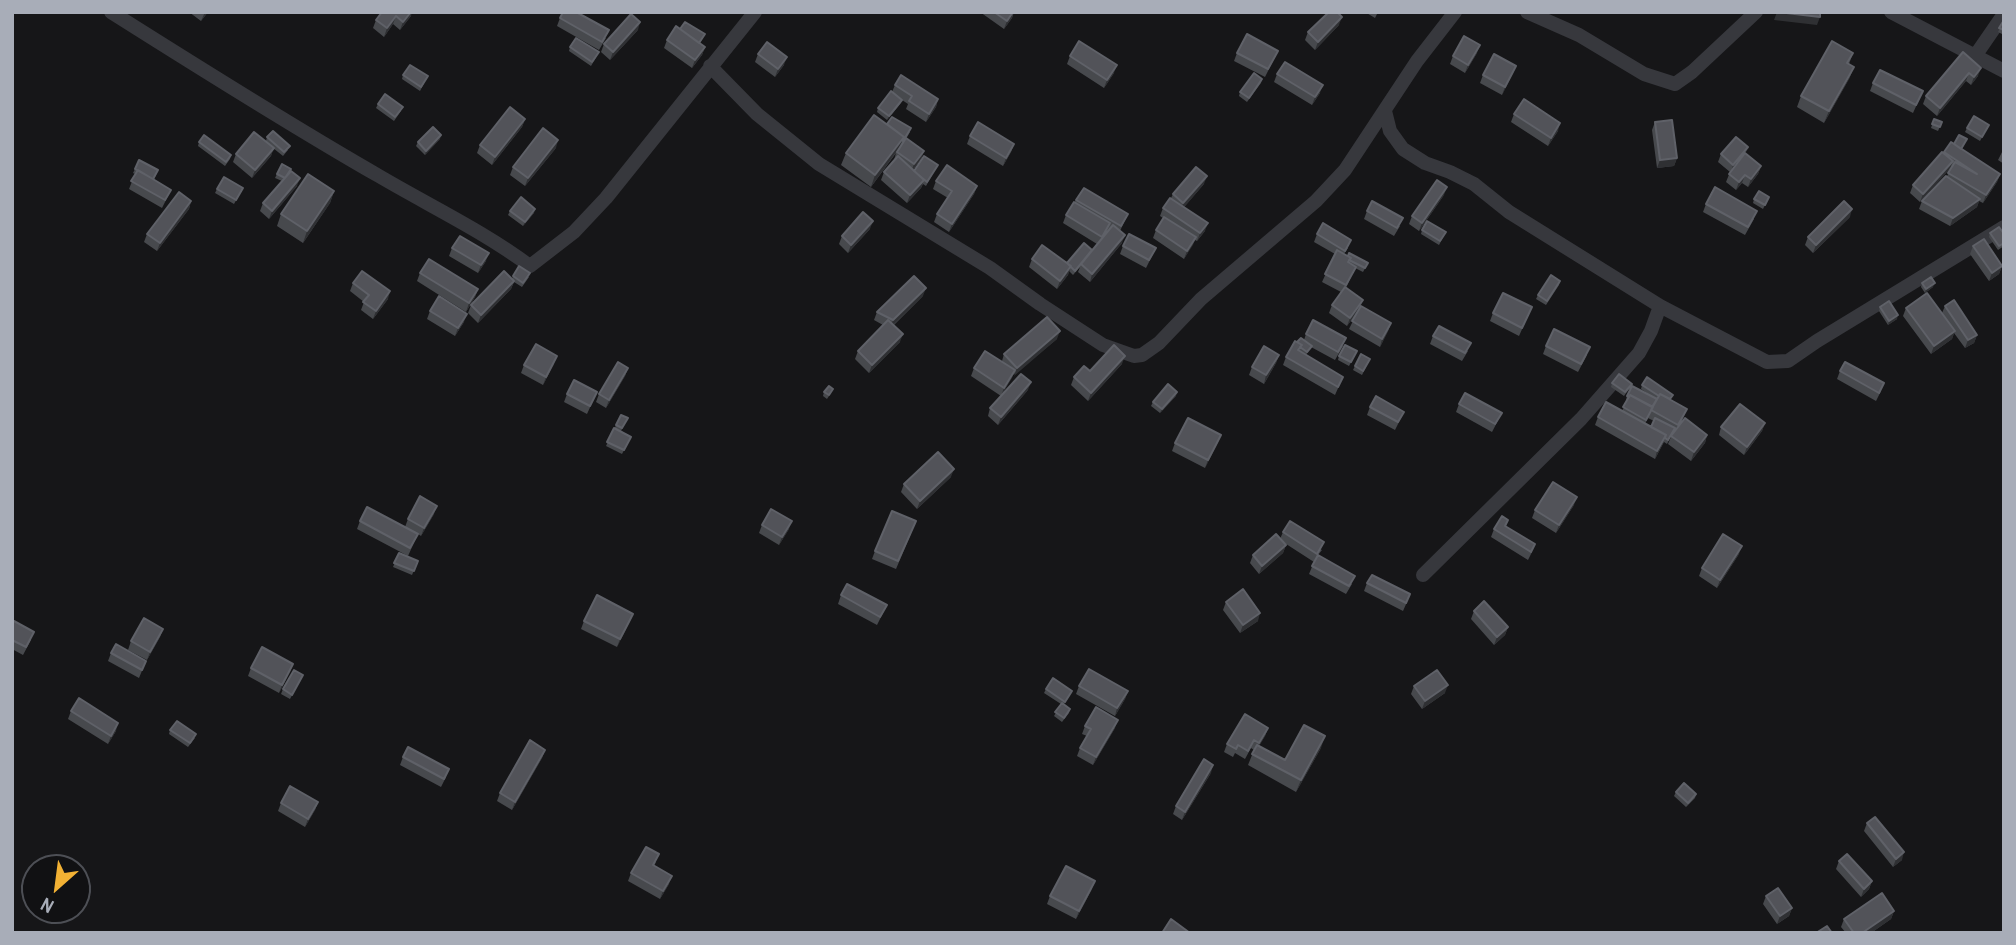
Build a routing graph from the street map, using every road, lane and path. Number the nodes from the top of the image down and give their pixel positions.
1 (111, 12) edge
2 (755, 12) edge
3 (1455, 12) edge
4 (1527, 12) edge
5 (1756, 12) edge
6 (1891, 12) edge
7 (2004, 14) edge
8 (1975, 56) junction
9 (710, 66) junction
10 (2004, 71) edge
11 (1385, 111) junction
12 (2004, 227) edge
13 (1660, 306) junction
14 (1423, 575) dead end

1 - 9 street
2 - 9 street
3 - 11 street
4 - 5 street
6 - 8 street
7 - 8 street
8 - 10 street
9 - 11 street
11 - 13 street
12 - 13 street
13 - 14 street

